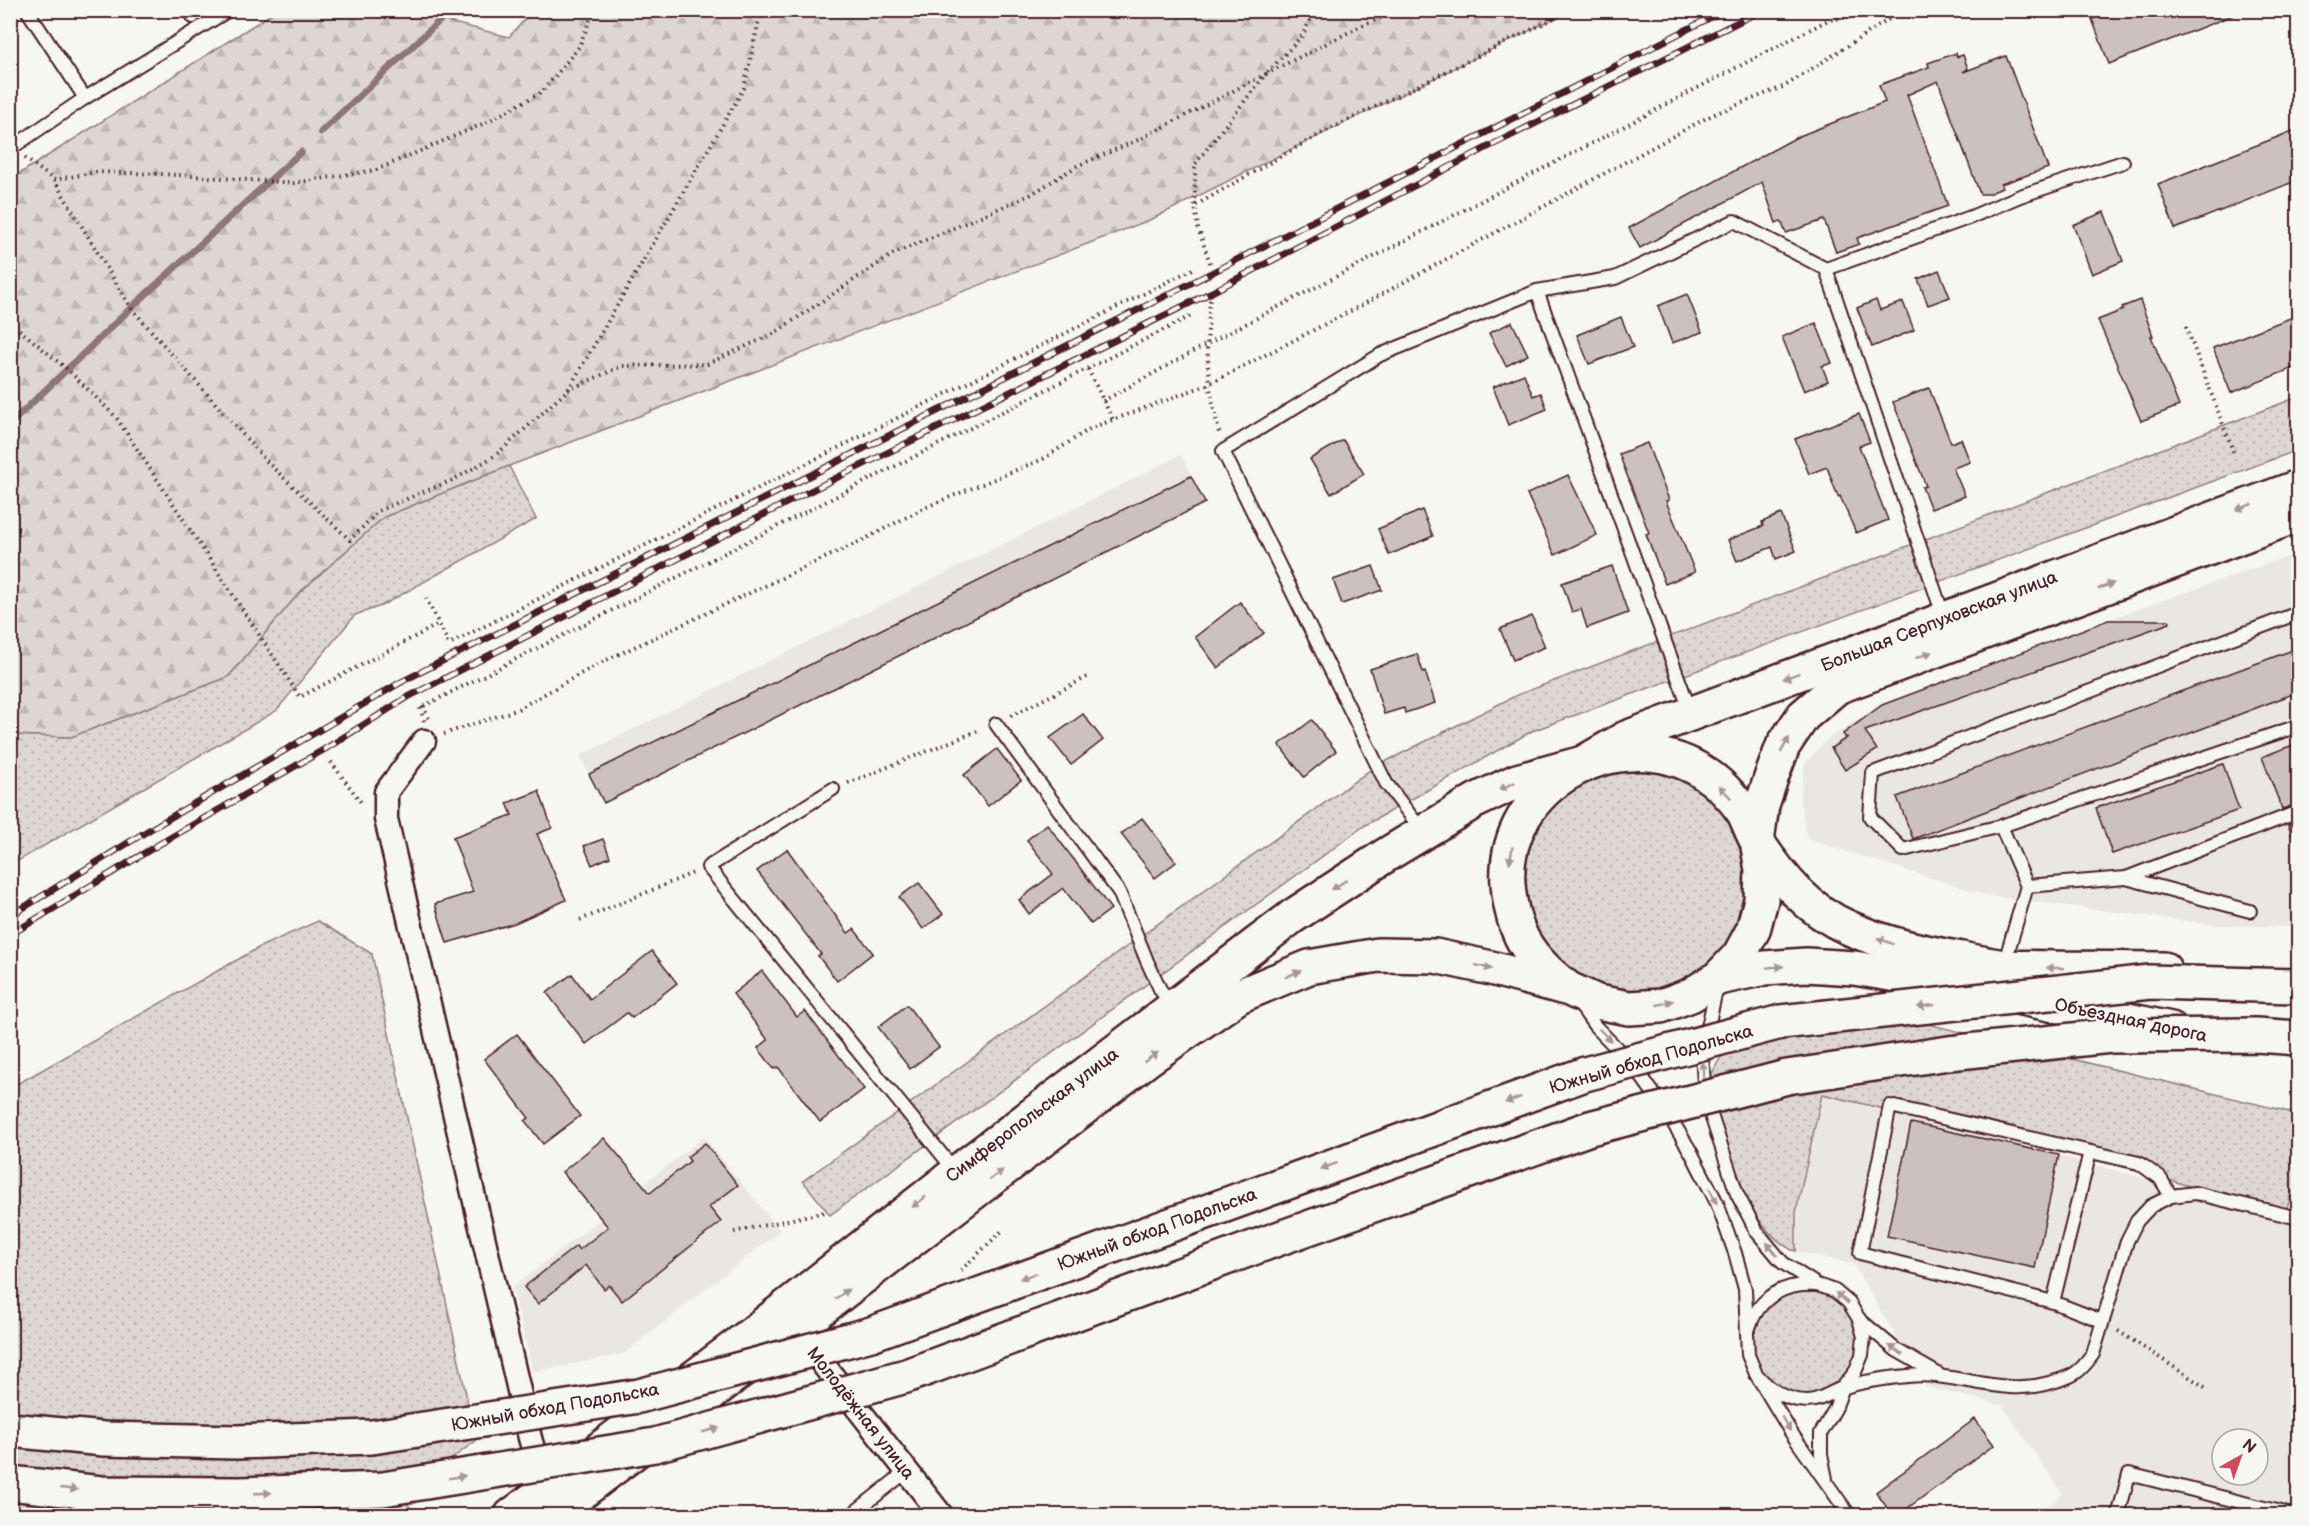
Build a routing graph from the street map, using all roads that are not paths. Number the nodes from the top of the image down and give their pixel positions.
1 (27, 10) edge
2 (229, 10) edge
3 (86, 98) junction
4 (11, 148) edge
5 (2123, 162) dead end
6 (1826, 269) junction
7 (1537, 291) junction
8 (2298, 486) edge
9 (2298, 514) edge
10 (2298, 613) edge
11 (1944, 618) junction
12 (1691, 714) junction
13 (996, 724) road end
14 (2298, 726) edge
15 (424, 741) road end
16 (1583, 763) junction
17 (833, 789) road end
18 (2298, 812) edge
19 (2001, 826) junction
20 (1423, 833) junction
21 (1757, 841) junction
22 (2126, 878) junction
23 (2027, 886) junction
24 (2250, 911) dead end
25 (2004, 967) junction
26 (2298, 972) edge
27 (1718, 978) junction
28 (2298, 986) edge
29 (1569, 989) junction
30 (1172, 1008) junction
31 (2298, 1038) edge
32 (2298, 1055) edge
33 (2090, 1152) junction
34 (956, 1173) junction
35 (2171, 1197) junction
36 (2298, 1218) edge
37 (1817, 1285) junction
38 (2053, 1302) junction
39 (1859, 1319) junction
40 (788, 1320) junction
41 (2102, 1321) junction
42 (1747, 1335) junction
43 (1756, 1374) junction
44 (1938, 1374) junction
45 (1843, 1387) junction
46 (10, 1430) edge
47 (907, 1471) junction
48 (10, 1483) edge
49 (1826, 1483) junction
50 (552, 1484) junction
51 (511, 1515) edge
52 (551, 1515) edge
53 (850, 1515) edge
54 (942, 1515) edge
55 (1850, 1515) edge
56 (2118, 1515) edge
57 (2296, 1515) edge

1 - 3 lane
2 - 3 lane
3 - 4 lane
5 - 6 lane
6 - 7 lane
6 - 11 lane
7 - 12 lane
7 - 20 lane
8 -> 11 main road, Большая Серпуховская улица
21 -> 9 main road, Большая Серпуховская улица
10 - 19 lane
11 -> 12 main road, Большая Серпуховская улица
12 - 16 main road, Большая Серпуховская улица
13 - 30 lane
14 - 19 lane
15 - 50 street
16 -> 20 main road, Симферопольская улица
21 -> 16 main road
16 -> 29 main road
17 - 34 lane
18 - 22 lane
19 - 23 lane
20 -> 30 main road, Симферопольская улица
25 -> 21 main road, Объездная дорога
21 - 27 main road
22 - 23 lane
22 - 24 lane
23 - 25 lane
26 -> 25 main road, Объездная дорога
29 -> 27 main road
27 -> 32 main road, Объездная дорога
37 -> 27 lane
28 -> 46 main road, Южный обход Подольска, bridge
40 -> 29 main road, Симферопольская улица
29 -> 42 lane
30 - 34 main road, Симферопольская улица
48 -> 31 main road, bridge
33 - 35 lane
33 - 38 lane
33 - 38 lane
34 -> 40 main road, Симферопольская улица
35 - 36 lane
35 - 41 lane
39 -> 37 lane
37 - 42 lane
38 - 41 lane
44 -> 39 lane
39 - 45 lane
40 - 47 street, Молодёжная улица
40 - 50 main road, Симферопольская улица
40 - 52 main road, Симферопольская улица
41 - 44 lane
42 - 43 lane
43 - 45 lane
43 -> 49 lane
44 - 45 lane
45 - 49 lane
47 - 53 lane
47 - 54 street, Молодёжная улица
49 - 55 lane
50 - 51 main road, Симферопольская улица
56 - 57 lane

